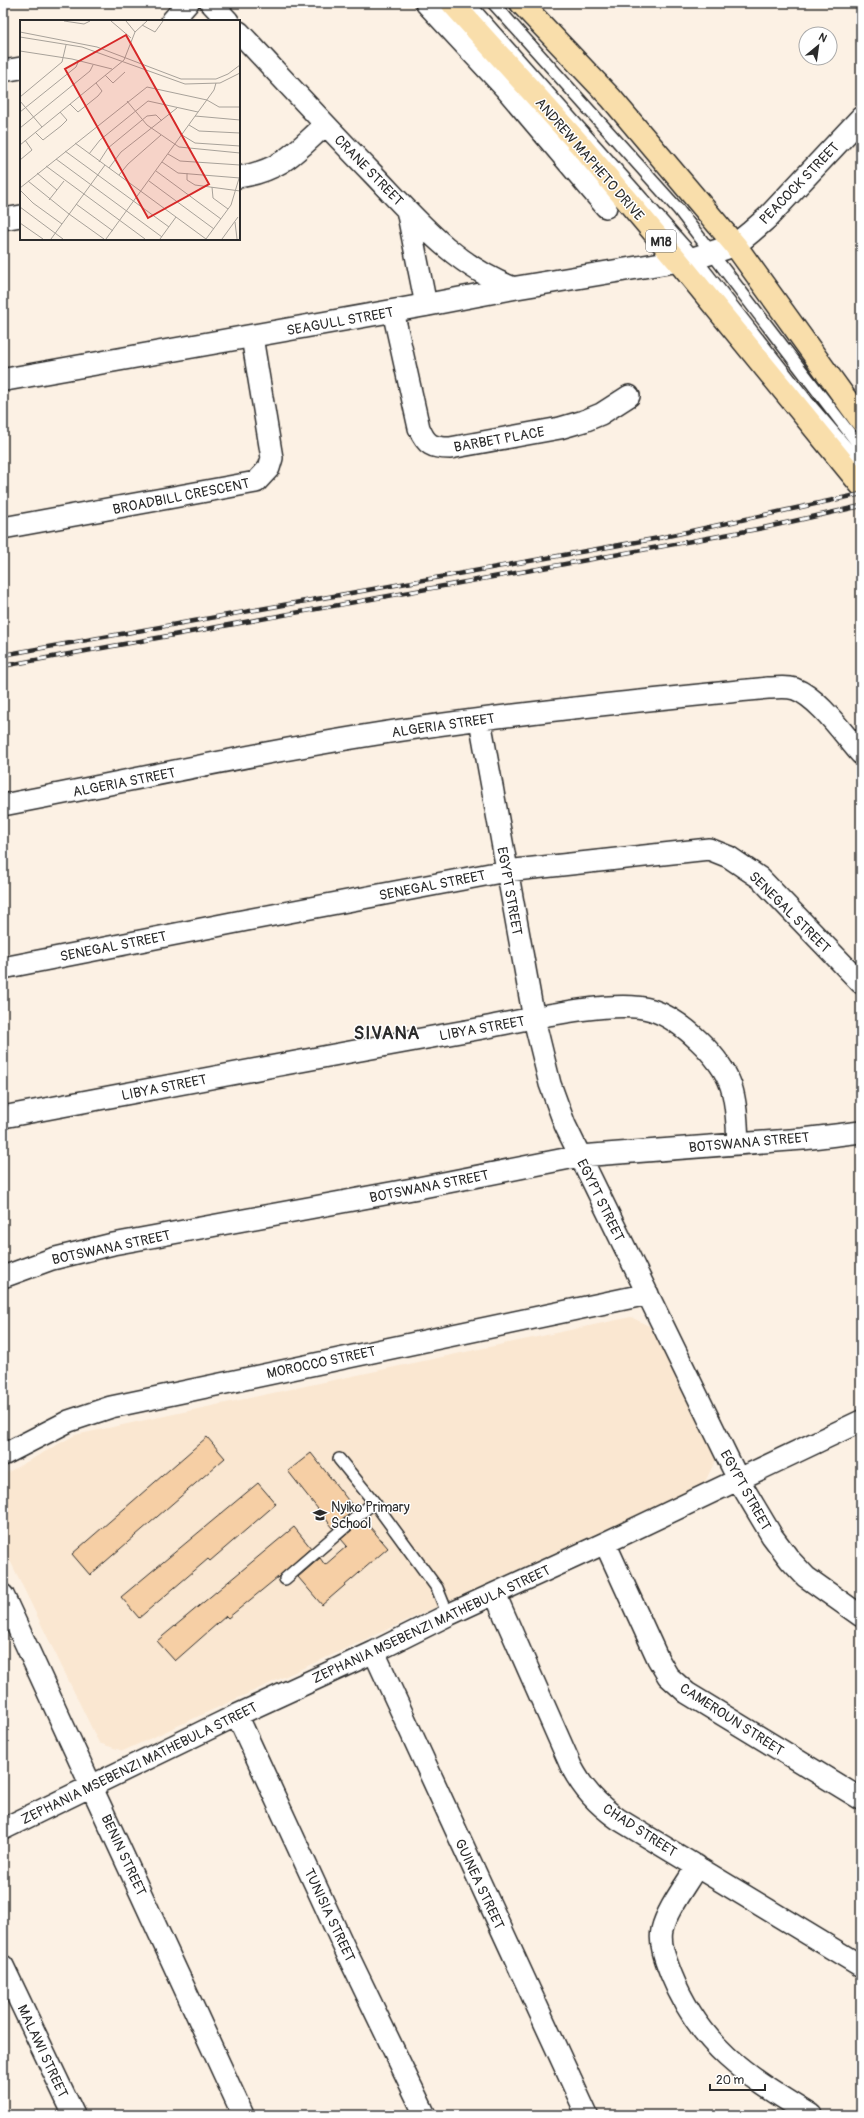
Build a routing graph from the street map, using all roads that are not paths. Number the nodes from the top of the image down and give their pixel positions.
1 (188, 3) edge
2 (212, 3) edge
3 (426, 3) edge
4 (452, 3) edge
5 (469, 3) edge
6 (493, 3) edge
7 (521, 3) edge
8 (173, 20) edge
9 (227, 20) edge
10 (240, 33) edge
11 (20, 68) edge
12 (3, 71) edge
13 (861, 118) edge
14 (325, 125) junction
15 (240, 178) edge
16 (606, 207) dead end
17 (407, 210) junction
18 (20, 216) edge
19 (3, 219) edge
20 (735, 245) junction
21 (695, 257) junction
22 (514, 288) junction
23 (426, 305) junction
24 (393, 311) junction
25 (252, 337) junction
26 (3, 380) edge
27 (629, 396) dead end
28 (861, 420) edge
29 (861, 448) edge
30 (861, 464) edge
31 (861, 485) edge
32 (3, 528) edge
33 (480, 720) junction
34 (861, 754) edge
35 (3, 806) edge
36 (506, 871) junction
37 (3, 968) edge
38 (861, 983) edge
39 (534, 1019) junction
40 (3, 1118) edge
41 (861, 1132) edge
42 (738, 1144) junction
43 (580, 1156) junction
44 (3, 1277) edge
45 (648, 1294) junction
46 (861, 1421) edge
47 (3, 1455) edge
48 (339, 1459) dead end
49 (738, 1479) junction
50 (374, 1502) junction
51 (605, 1543) junction
52 (285, 1579) dead end
53 (495, 1594) junction
54 (3, 1595) edge
55 (448, 1615) junction
56 (861, 1616) edge
57 (374, 1652) junction
58 (237, 1714) junction
59 (93, 1787) junction
60 (861, 1799) edge
61 (3, 1830) edge
62 (697, 1866) junction
63 (3, 1966) edge
64 (861, 1966) edge
65 (74, 2115) edge
66 (243, 2115) edge
67 (425, 2115) edge
68 (587, 2115) edge
69 (811, 2115) edge

1 - 8 street
2 - 9 street
3 - 16 street
4 - 21 main road, ANDREW MAPHETO DRIVE / M18
5 - 21 lane
6 - 21 lane
7 - 20 main road
10 - 14 street, CRANE STREET
11 - 12 street
13 - 20 street, PEACOCK STREET
14 - 15 street
14 - 17 street, CRANE STREET
17 - 22 street, CRANE STREET
17 - 23 street
18 - 19 street
20 - 21 street, SEAGULL STREET
20 - 28 main road
21 - 22 street, SEAGULL STREET
21 - 29 lane
21 - 30 lane
21 - 31 main road, ANDREW MAPHETO DRIVE / M18
22 - 23 street, SEAGULL STREET
23 - 24 street, SEAGULL STREET
24 - 25 street, SEAGULL STREET
24 - 27 street, BARBET PLACE
25 - 26 street, SEAGULL STREET
25 - 32 street, BROADBILL CRESCENT
33 - 34 street, ALGERIA STREET
33 - 35 street, ALGERIA STREET
33 - 36 street, EGYPT STREET
36 - 37 street, SENEGAL STREET
36 - 38 street, SENEGAL STREET
36 - 39 street, EGYPT STREET
39 - 40 street, LIBYA STREET
39 - 42 street, LIBYA STREET
39 - 43 street, EGYPT STREET
41 - 42 street, BOTSWANA STREET
42 - 43 street, BOTSWANA STREET
43 - 44 street, BOTSWANA STREET
43 - 45 street, EGYPT STREET
45 - 47 street, MOROCCO STREET
45 - 49 street, EGYPT STREET
46 - 49 street, ZEPHANIA MSEBENZI MATHEBULA STREET
48 - 50 lane
49 - 51 street, ZEPHANIA MSEBENZI MATHEBULA STREET
49 - 56 street, EGYPT STREET
50 - 52 lane
50 - 55 lane
51 - 53 street, ZEPHANIA MSEBENZI MATHEBULA STREET
51 - 60 street, CAMEROUN STREET
53 - 55 street, ZEPHANIA MSEBENZI MATHEBULA STREET
53 - 62 street, CHAD STREET
54 - 59 street, BENIN STREET
55 - 57 street, ZEPHANIA MSEBENZI MATHEBULA STREET
57 - 58 street, ZEPHANIA MSEBENZI MATHEBULA STREET
57 - 68 street, GUINEA STREET
58 - 59 street, ZEPHANIA MSEBENZI MATHEBULA STREET
58 - 67 street, TUNISIA STREET
59 - 61 street, ZEPHANIA MSEBENZI MATHEBULA STREET
59 - 66 street, BENIN STREET
62 - 64 street, CHAD STREET
62 - 69 street
63 - 65 street, MALAWI STREET

